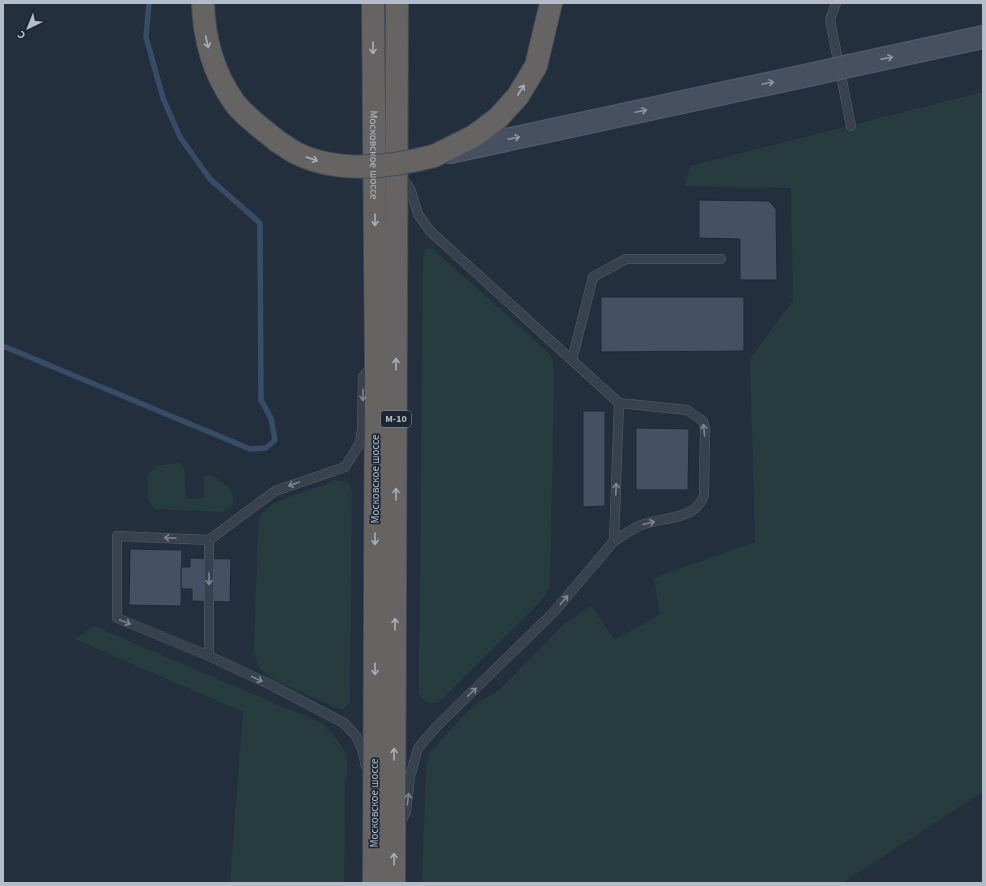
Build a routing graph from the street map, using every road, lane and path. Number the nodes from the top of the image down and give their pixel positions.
1 (203, 3) edge
2 (373, 3) edge
3 (397, 3) edge
4 (551, 3) edge
5 (836, 3) edge
6 (983, 37) edge
7 (851, 126) dead end
8 (475, 141) junction
9 (397, 175) junction
10 (721, 259) dead end
11 (376, 360) junction
12 (572, 360) junction
13 (618, 403) junction
14 (209, 540) junction
15 (614, 541) junction
16 (209, 656) junction
17 (394, 835) junction
18 (374, 874) edge
19 (394, 883) edge

1 -> 8 highway, bridge
2 -> 11 highway, Московское шоссе / М-10
3 - 9 highway, Московское шоссе / М-10
8 -> 4 highway
5 - 7 lane
8 -> 6 main road, bridge
9 - 12 lane
17 -> 9 highway, Московское шоссе / М-10
10 - 12 lane
11 -> 14 lane
11 -> 18 highway, Московское шоссе / М-10
12 - 13 lane
15 -> 13 lane
15 -> 13 lane
14 -> 16 lane
14 -> 16 lane
17 -> 15 lane
16 -> 18 lane
19 -> 17 highway, Московское шоссе / М-10

